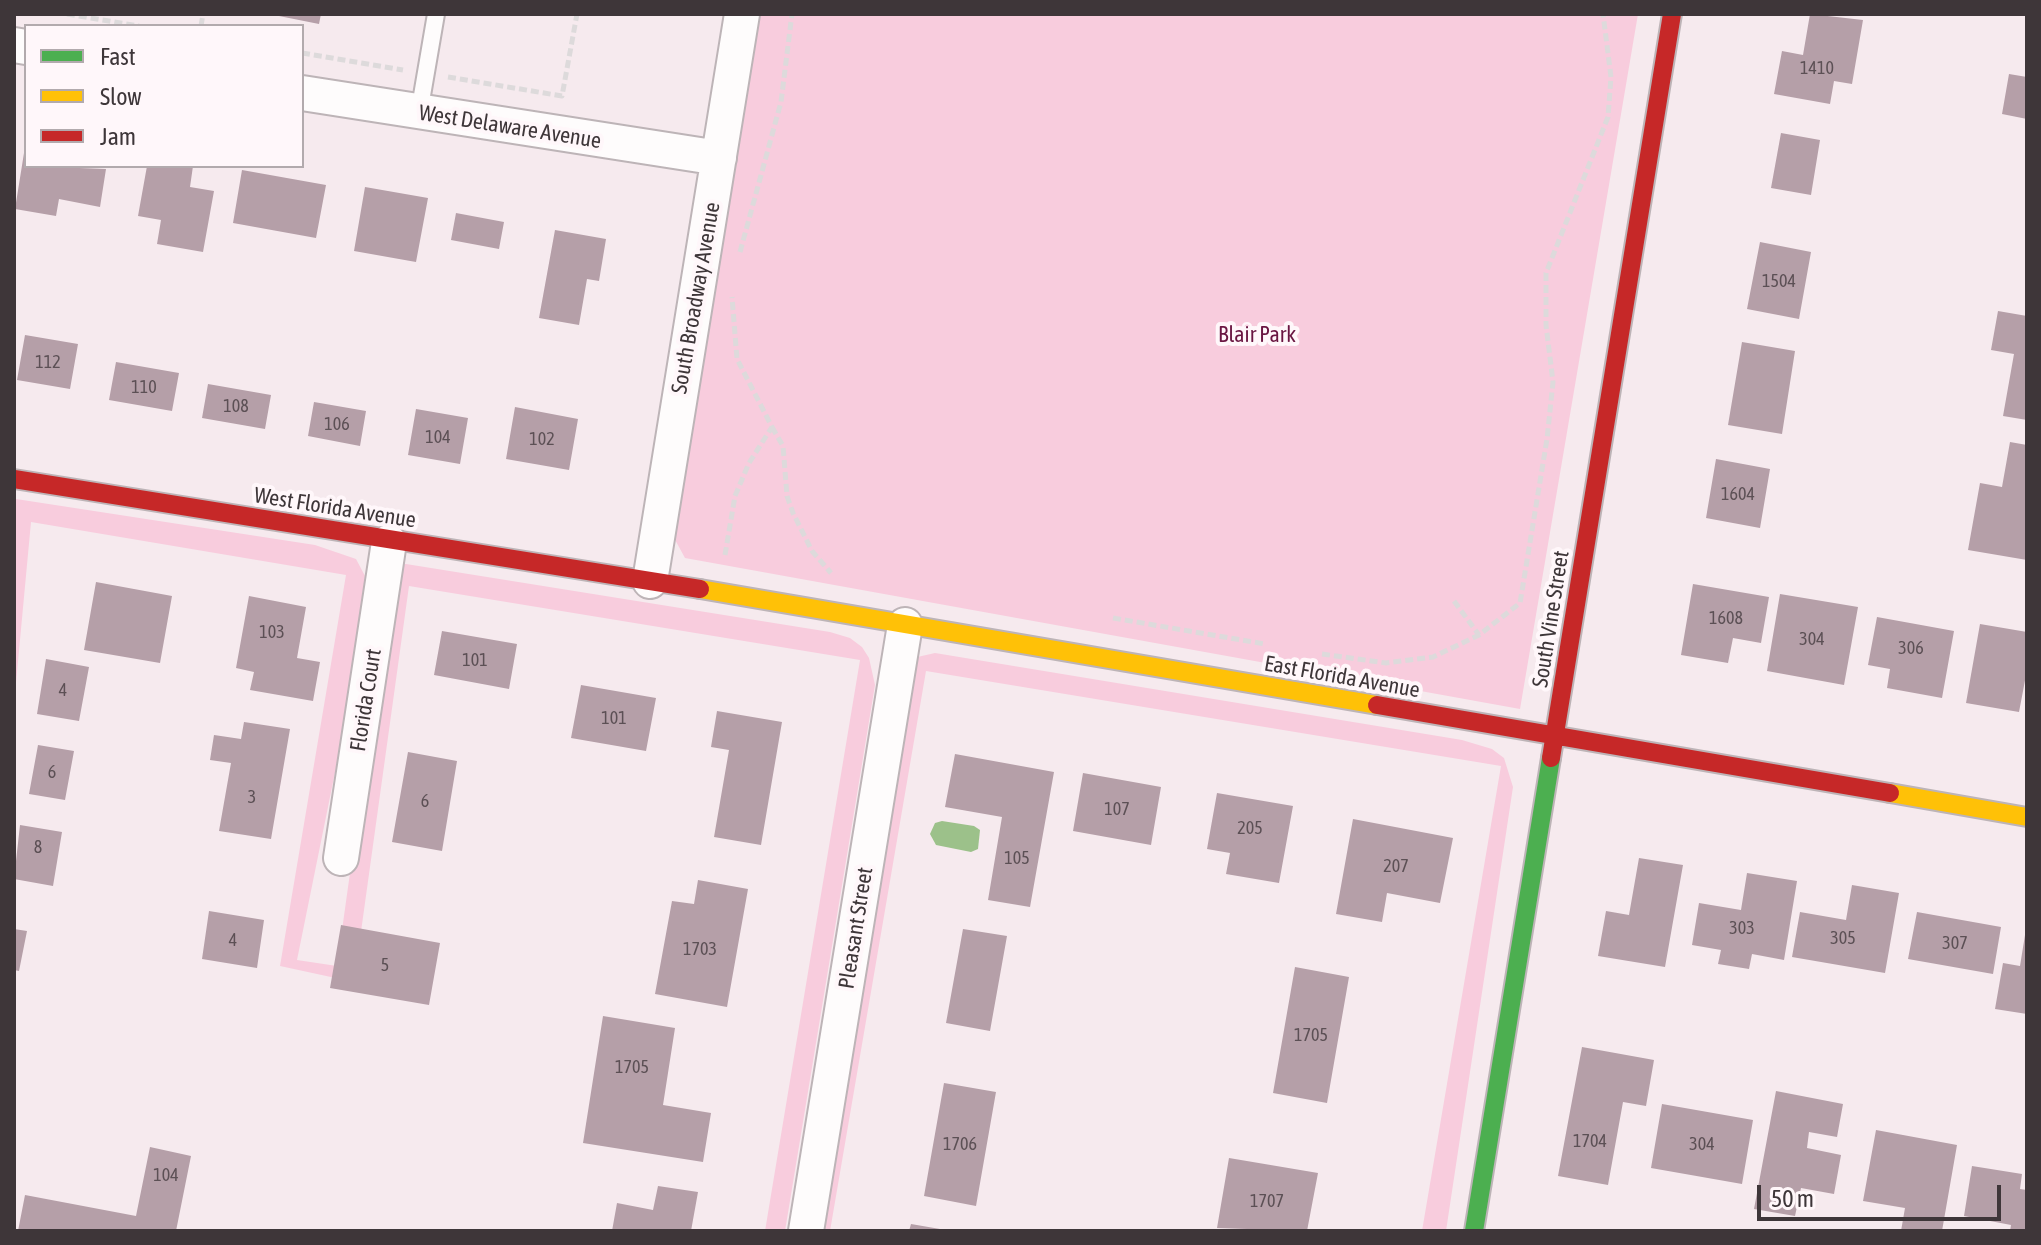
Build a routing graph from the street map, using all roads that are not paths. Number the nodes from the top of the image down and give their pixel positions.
1 (436, 14) edge
2 (742, 14) edge
3 (1672, 14) edge
4 (304, 93) edge
5 (419, 113) junction
6 (719, 158) junction
7 (14, 479) edge
8 (389, 542) junction
9 (650, 581) junction
10 (905, 625) junction
11 (1556, 738) junction
12 (2027, 817) edge
13 (341, 858) dead end
14 (806, 1231) edge
15 (1474, 1231) edge

1 - 5 lane
2 - 6 street, South Broadway Avenue
3 - 11 main road, South Vine Street
4 - 5 street, West Delaware Avenue
5 - 6 street, West Delaware Avenue
6 - 9 street, South Broadway Avenue
7 - 8 main road, West Florida Avenue
8 - 9 main road, West Florida Avenue
8 - 13 street, Florida Court
9 - 10 main road, East Florida Avenue
10 - 11 main road, East Florida Avenue
10 - 14 street, Pleasant Street
11 - 12 main road, East Florida Avenue
11 - 15 main road, South Vine Street

